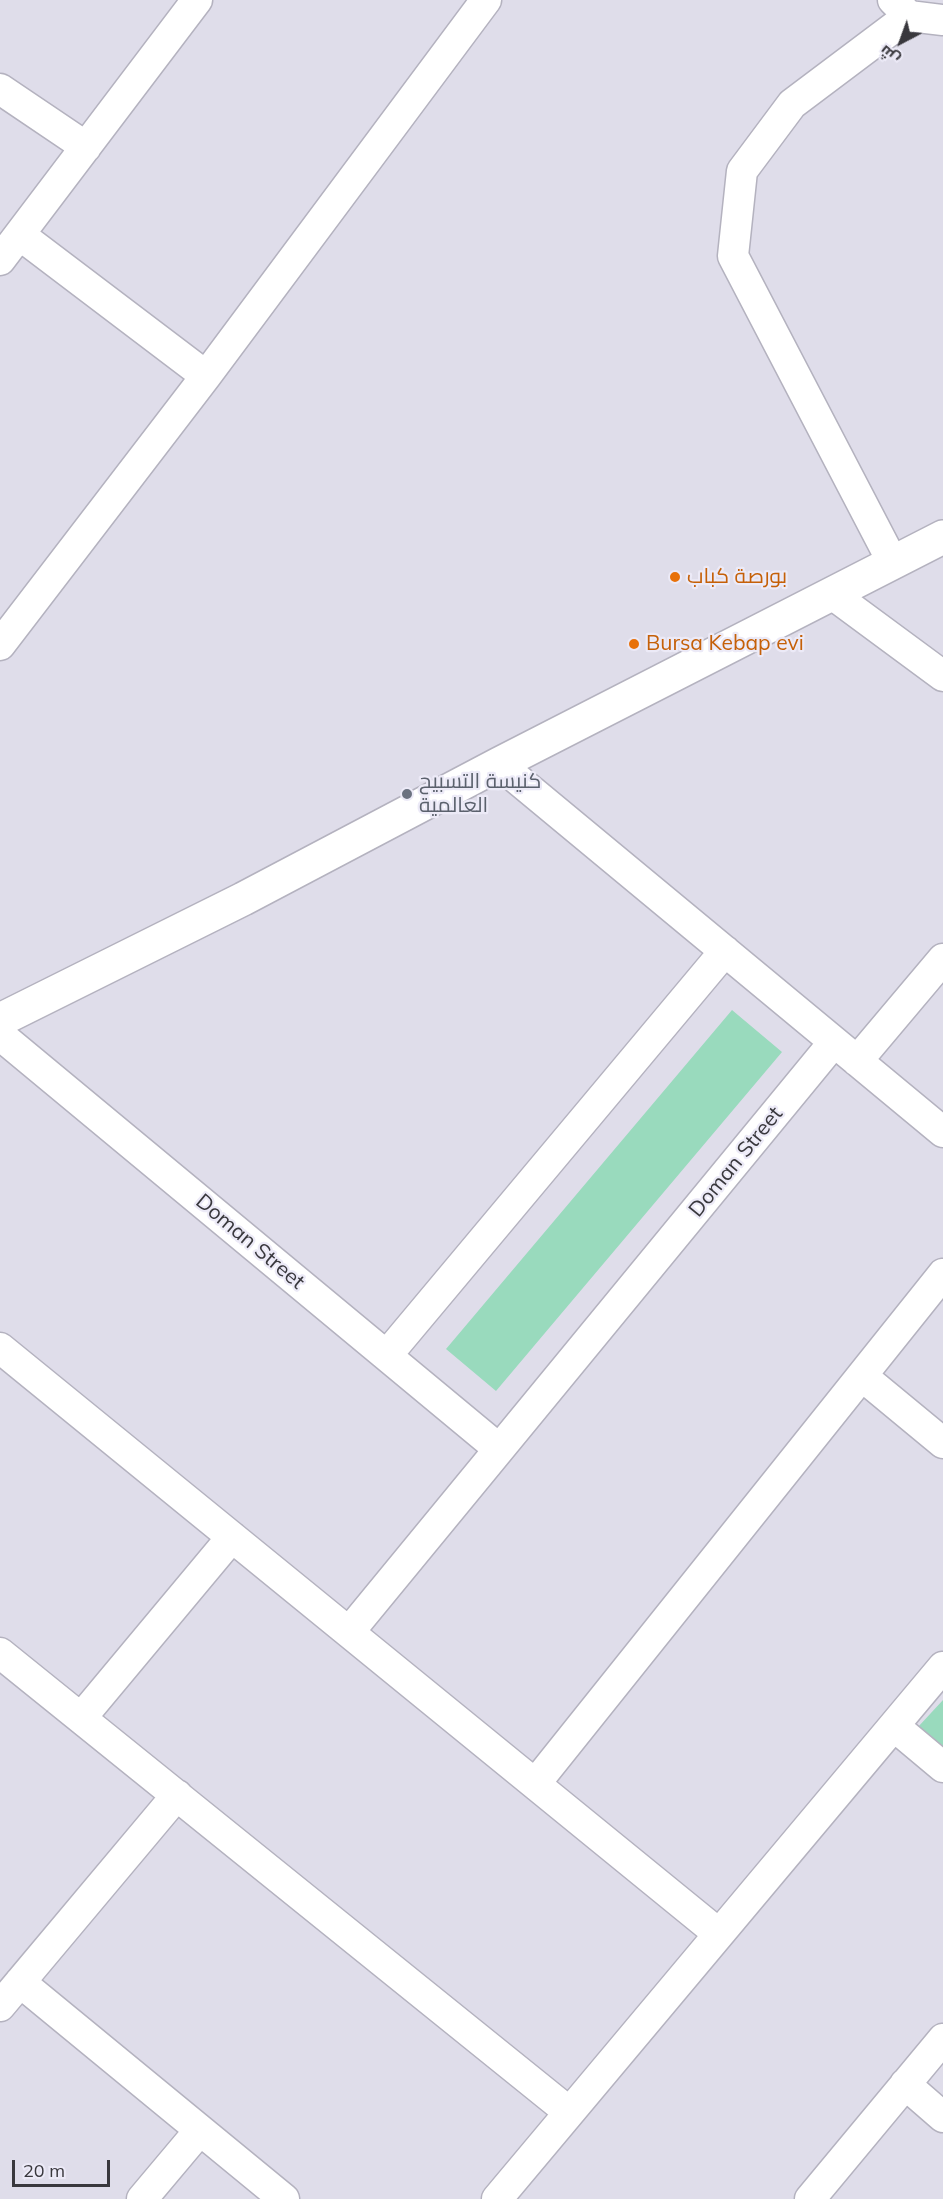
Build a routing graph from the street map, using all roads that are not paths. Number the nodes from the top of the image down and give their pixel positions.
1 (196, 0) edge
2 (486, 0) edge
3 (901, 8) edge
4 (943, 20) edge
5 (0, 89) edge
6 (86, 147) junction
7 (20, 235) junction
8 (0, 260) edge
9 (206, 376) junction
10 (943, 537) edge
11 (893, 563) junction
12 (832, 594) junction
13 (0, 645) edge
14 (943, 676) edge
15 (499, 764) junction
16 (725, 951) junction
17 (943, 959) edge
18 (0, 1020) edge
19 (0, 1035) edge
20 (834, 1042) junction
21 (857, 1061) junction
22 (943, 1132) edge
23 (943, 1274) edge
24 (0, 1348) edge
25 (387, 1354) junction
26 (862, 1376) junction
27 (943, 1443) edge
28 (499, 1449) junction
29 (232, 1537) junction
30 (349, 1632) junction
31 (0, 1653) edge
32 (943, 1667) edge
33 (81, 1718) junction
34 (894, 1726) junction
35 (943, 1767) edge
36 (535, 1784) junction
37 (177, 1796) junction
38 (719, 1934) junction
39 (20, 1982) junction
40 (0, 2006) edge
41 (943, 2039) edge
42 (905, 2084) junction
43 (569, 2112) junction
44 (943, 2117) edge
45 (200, 2130) junction
46 (142, 2199) edge
47 (284, 2199) edge
48 (497, 2199) edge
49 (810, 2199) edge

1 - 6 street
2 - 9 street
3 - 4 street
3 - 11 street
5 - 6 street
6 - 7 street
7 - 8 street
7 - 9 street
9 - 13 street
10 - 11 street
11 - 12 street
12 - 14 street
12 - 15 street
15 - 16 street
15 - 18 street
16 - 20 street
16 - 25 street
17 - 21 street
19 - 25 street, Doman Street
20 - 21 street
20 - 28 street, Doman Street
21 - 22 street
23 - 26 street
24 - 29 street
25 - 28 street, Doman Street
26 - 27 street
26 - 36 street
28 - 30 street, Doman Street
29 - 30 street
29 - 33 street
30 - 36 street
31 - 33 street
32 - 34 street
33 - 37 street
34 - 35 street
34 - 38 street
36 - 38 street
37 - 39 street
37 - 43 street
38 - 43 street
39 - 40 street
39 - 45 street
41 - 42 street
42 - 44 street
42 - 49 street
43 - 48 street
45 - 46 street
45 - 47 street

